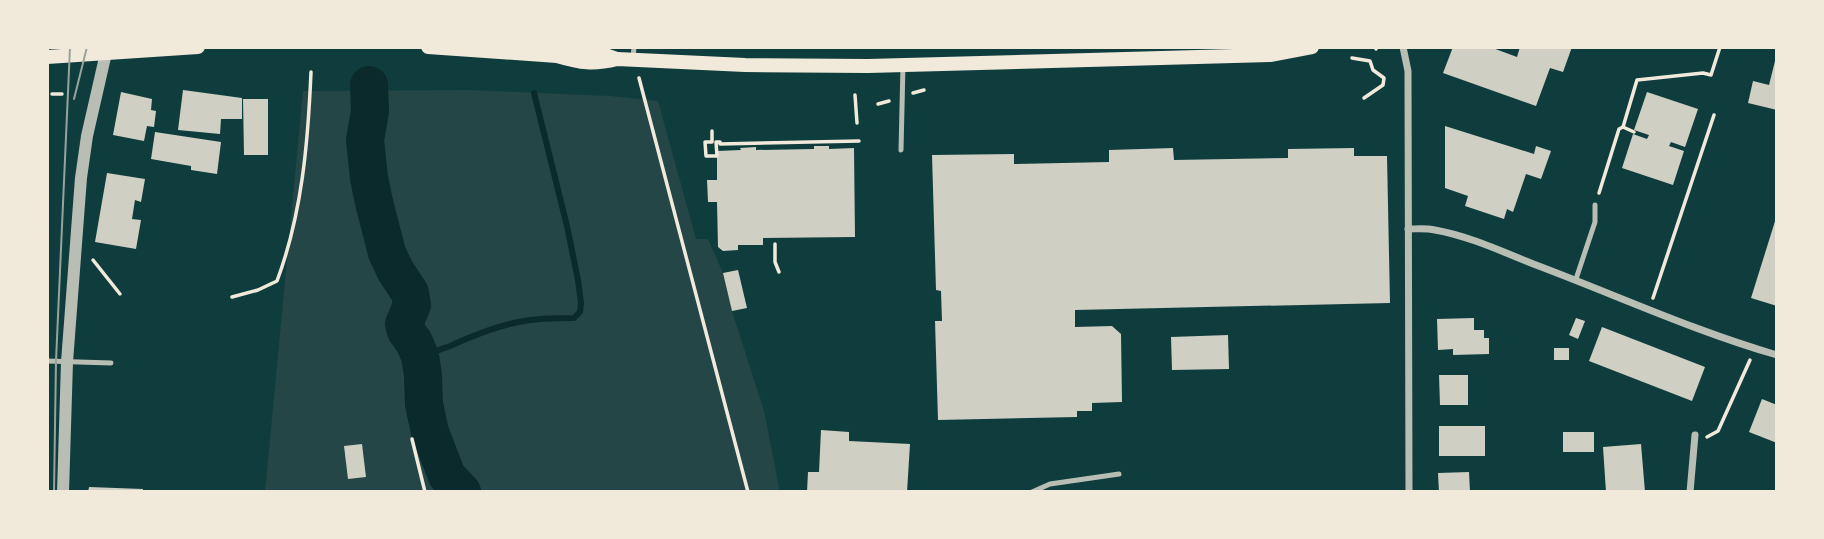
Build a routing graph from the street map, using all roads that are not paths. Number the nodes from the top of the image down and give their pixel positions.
1 (198, 47) edge
2 (428, 47) edge
3 (1312, 47) edge
4 (1403, 47) edge
5 (107, 50) edge
6 (633, 53) edge
7 (47, 57) edge
8 (903, 65) junction
9 (901, 150) dead end
10 (1595, 205) road end
11 (1408, 229) junction
12 (1576, 279) junction
13 (1777, 355) edge
14 (47, 361) edge
15 (67, 362) junction
16 (111, 363) dead end
17 (1695, 435) road end
18 (1119, 474) dead end
19 (64, 492) edge
20 (1032, 492) edge
21 (1409, 492) edge
22 (1690, 492) edge

1 - 5 main road
2 - 6 main road
3 - 8 main road
4 - 11 street
5 - 7 main road
5 - 15 street
6 - 8 main road
8 - 9 lane
10 - 12 lane
11 - 12 street
11 - 21 street
12 - 13 street
14 - 15 lane
15 - 16 lane
15 - 19 street
17 - 22 street
18 - 20 lane

